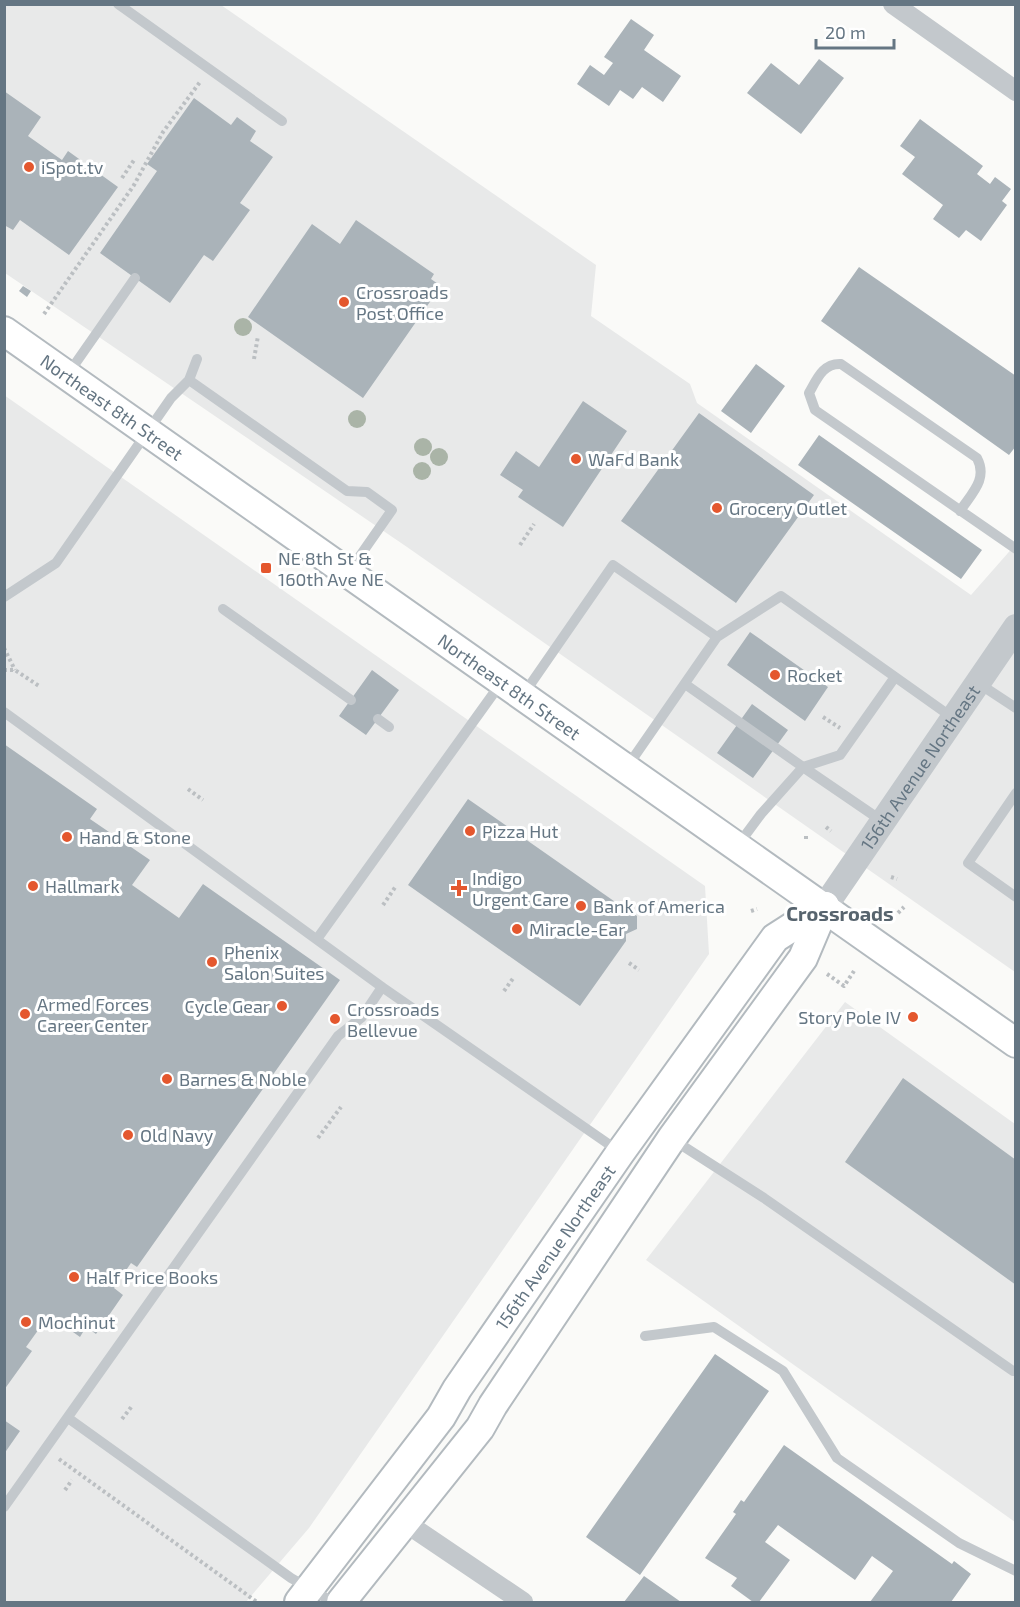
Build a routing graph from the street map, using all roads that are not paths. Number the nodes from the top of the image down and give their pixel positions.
1 (118, 4) edge
2 (893, 4) edge
3 (1016, 91) edge
4 (282, 121) dead end
5 (135, 278) dead end
6 (4, 331) edge
7 (197, 359) dead end
8 (67, 375) junction
9 (189, 380) junction
10 (148, 433) junction
11 (960, 511) junction
12 (1016, 549) edge
13 (348, 573) junction
14 (4, 597) edge
15 (223, 609) dead end
16 (1016, 627) edge
17 (717, 638) junction
18 (896, 677) junction
19 (978, 683) junction
20 (685, 684) junction
21 (513, 688) junction
22 (351, 700) dead end
23 (1016, 708) edge
24 (4, 712) edge
25 (953, 718) junction
26 (378, 719) dead end
27 (389, 727) dead end
28 (626, 767) junction
29 (803, 767) junction
30 (1016, 793) edge
31 (882, 821) junction
32 (738, 845) junction
33 (1016, 897) edge
34 (825, 906) junction
35 (317, 939) junction
36 (382, 987) junction
37 (1016, 1043) edge
38 (672, 1138) junction
39 (620, 1152) junction
40 (645, 1336) dead end
41 (1013, 1371) dead end
42 (68, 1418) junction
43 (4, 1507) edge
44 (406, 1523) junction
45 (1016, 1570) edge
46 (314, 1598) edge
47 (341, 1602) edge
48 (523, 1602) edge

1 - 4 lane
2 - 3 street
5 - 8 lane
6 - 8 main road, Northeast 8th Street
7 - 9 lane
8 - 10 main road, Northeast 8th Street
9 - 10 lane
9 - 13 lane
10 - 13 main road, Northeast 8th Street
10 - 14 lane
11 - 11 lane
11 - 12 lane
13 - 21 main road, Northeast 8th Street
15 - 22 lane
16 - 19 street, 156th Avenue Northeast
17 - 18 lane
17 - 20 lane
17 - 21 lane
18 - 25 lane
18 - 29 lane
19 - 23 lane
19 - 25 street, 156th Avenue Northeast
20 - 28 lane
20 - 29 lane
21 - 28 main road, Northeast 8th Street
21 - 35 lane
24 - 35 lane
25 - 31 street, 156th Avenue Northeast
26 - 27 lane
28 - 32 main road, Northeast 8th Street
29 - 31 lane
29 - 32 lane
30 - 33 lane
31 - 34 street, 156th Avenue Northeast
32 - 34 main road, Northeast 8th Street
34 - 37 main road, Northeast 8th Street
34 - 38 main road, 156th Avenue Northeast
34 - 39 main road, 156th Avenue Northeast
35 - 36 lane
36 - 39 lane
36 - 42 lane
38 - 41 lane
38 - 44 main road, 156th Avenue Northeast
39 - 46 main road, 156th Avenue Northeast
40 - 45 lane
42 - 43 lane
42 - 46 lane
44 - 47 main road, 156th Avenue Northeast
44 - 48 street

